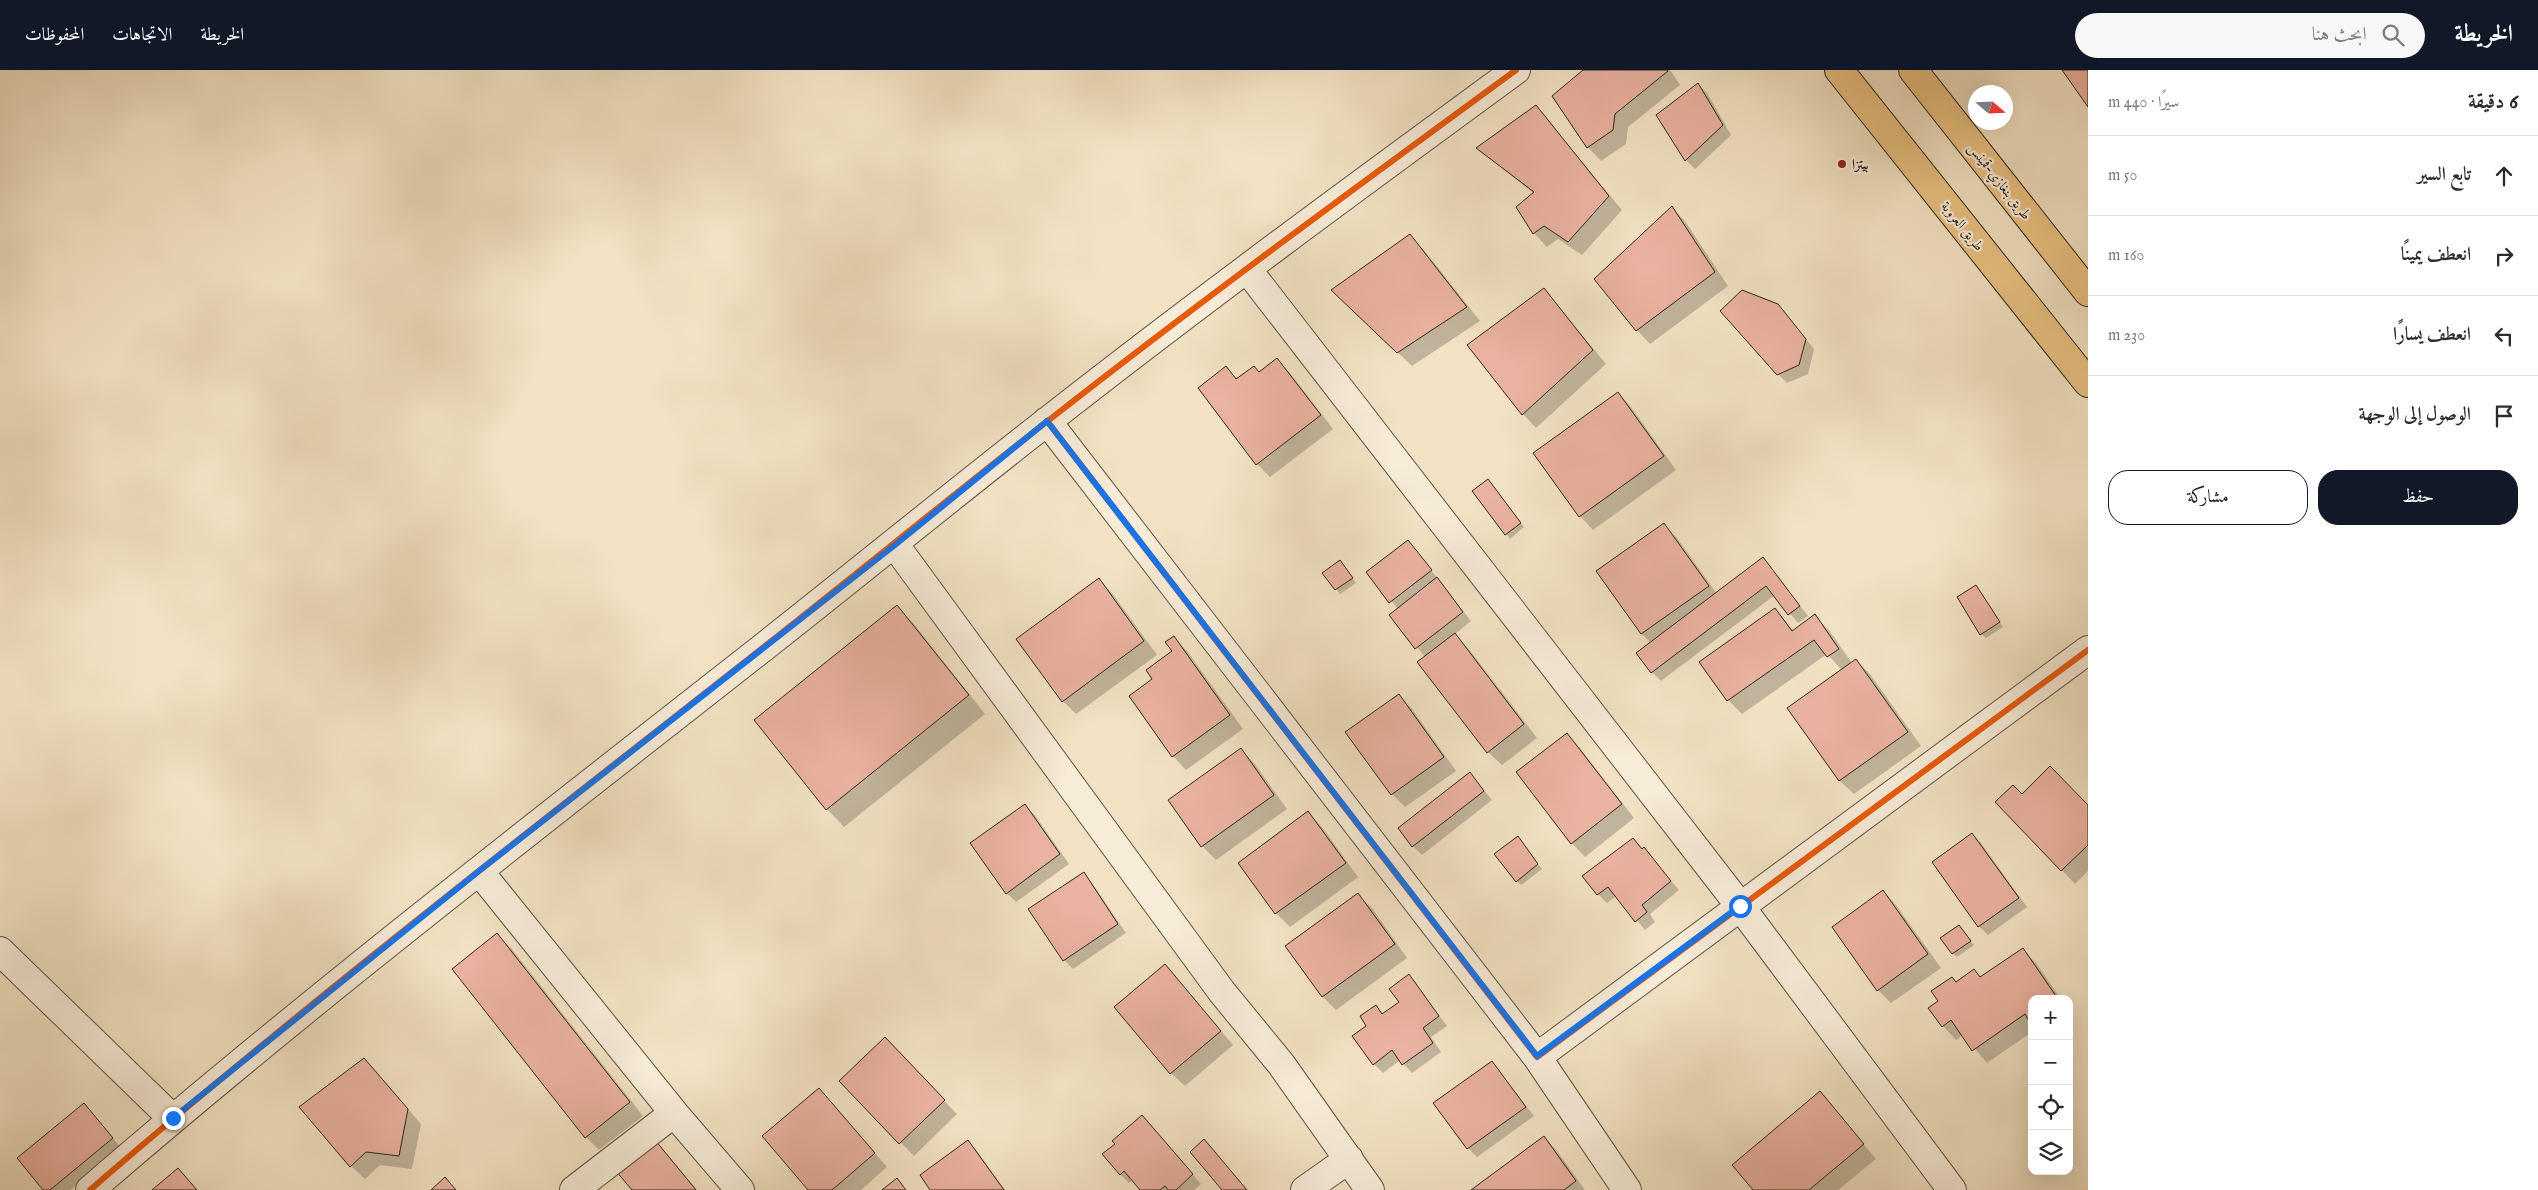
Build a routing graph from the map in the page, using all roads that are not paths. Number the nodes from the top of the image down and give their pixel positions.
1 (1516, 70) edge
2 (1839, 70) edge
3 (1913, 70) edge
4 (1247, 269) junction
5 (2088, 292) edge
6 (2088, 383) edge
7 (1047, 421) junction
8 (895, 545) junction
9 (2088, 650) edge
10 (479, 871) junction
11 (1740, 906) junction
12 (0, 951) edge
13 (1537, 1056) junction
14 (674, 1114) junction
15 (173, 1118) junction
16 (1349, 1159) junction
17 (90, 1190) edge
18 (574, 1190) edge
19 (740, 1190) edge
20 (1305, 1190) edge
21 (1370, 1190) edge
22 (1627, 1190) edge
23 (1952, 1190) edge

1 - 4 street
2 - 6 main road, طريق العروبة
3 - 5 main road, طريق بنغازي-قمينس
4 - 7 street
4 - 11 street
7 - 8 street
7 - 13 street
8 - 10 street
8 - 16 street
9 - 11 street
10 - 14 street
10 - 15 street
11 - 13 street
11 - 23 street
12 - 15 street
13 - 22 street
14 - 18 street
14 - 19 street
15 - 17 street
16 - 20 street
16 - 21 street

